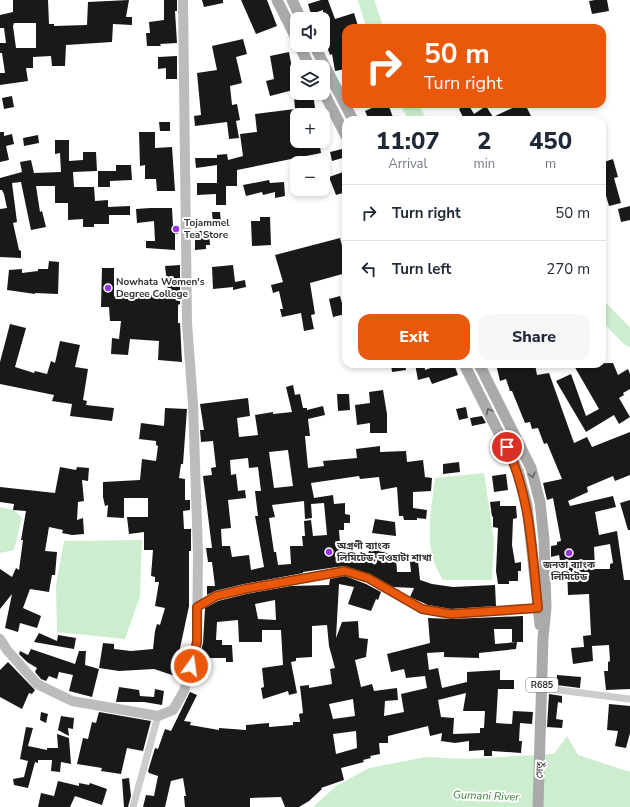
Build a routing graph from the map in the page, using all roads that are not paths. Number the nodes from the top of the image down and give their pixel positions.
1 (183, 0) edge
2 (277, 0) edge
3 (292, 0) edge
4 (298, 12) edge
5 (290, 26) edge
6 (318, 52) edge
7 (342, 99) edge
8 (328, 100) edge
9 (342, 128) edge
10 (466, 368) edge
11 (481, 368) edge
12 (197, 607) junction
13 (542, 608) junction
14 (0, 639) edge
15 (542, 688) junction
16 (630, 699) edge
17 (158, 716) junction
18 (133, 807) edge
19 (538, 807) edge

1 - 12 street
2 - 5 main road
3 - 4 main road
6 - 7 main road
8 - 9 main road
13 -> 10 main road, R685
11 -> 13 main road, R685
12 - 13 street
12 - 17 street
13 - 15 main road, R685
14 - 17 street
15 - 16 street
15 - 19 main road, সেতু / R685
17 - 18 street

